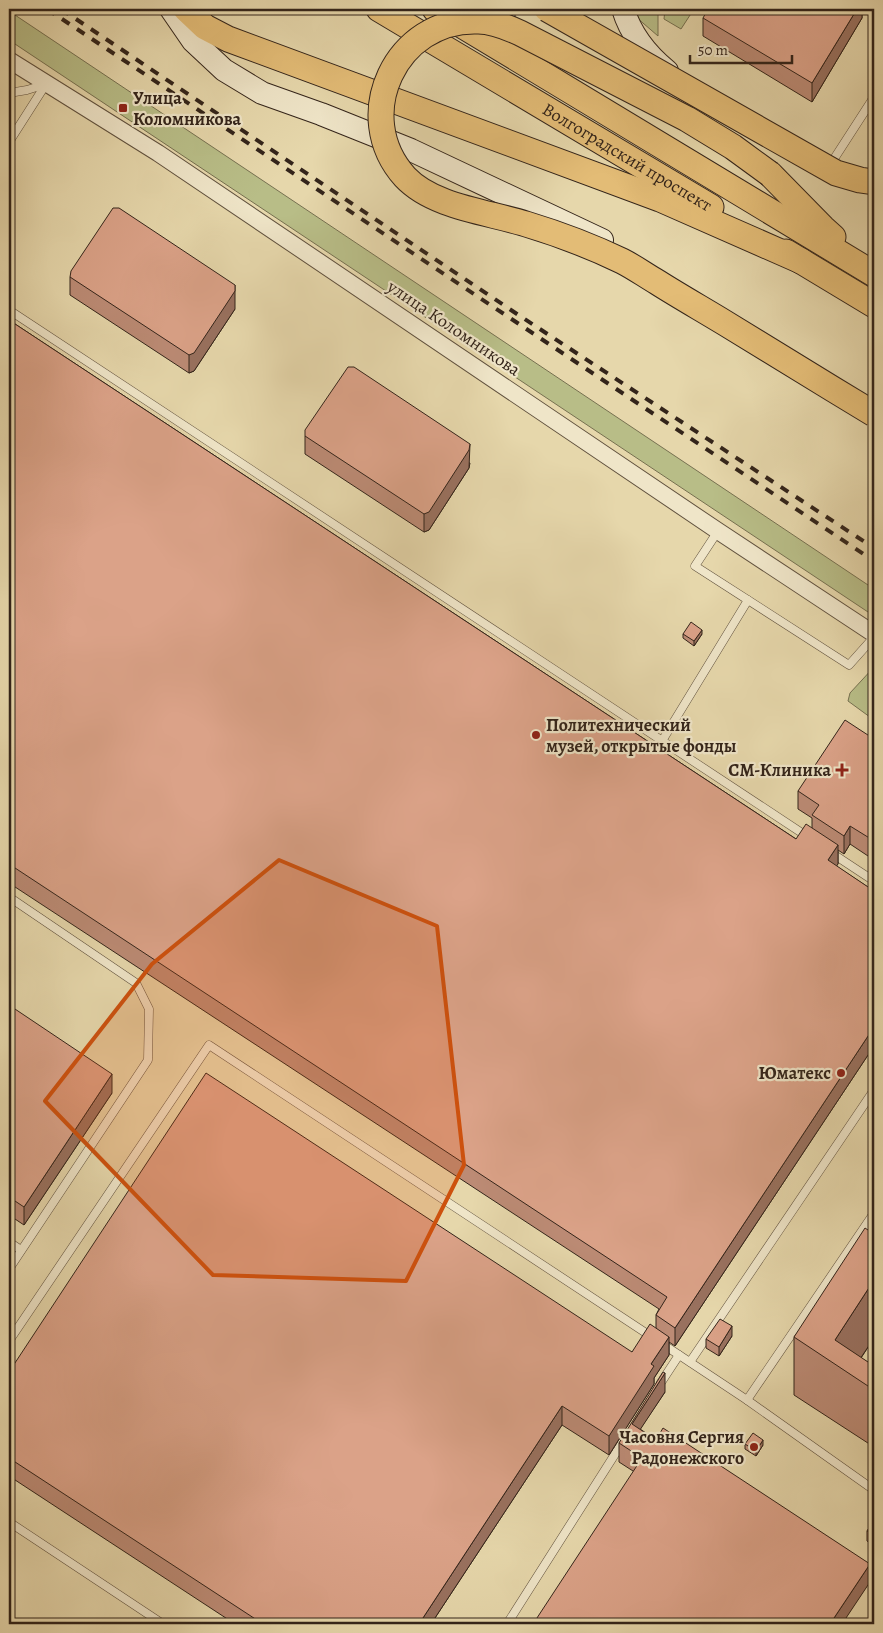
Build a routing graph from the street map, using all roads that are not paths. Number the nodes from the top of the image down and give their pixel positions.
1 (171, 9) edge
2 (185, 9) edge
3 (379, 9) edge
4 (435, 9) edge
5 (504, 9) edge
6 (547, 9) edge
7 (623, 9) edge
8 (193, 41) junction
9 (9, 60) edge
10 (532, 67) junction
11 (46, 84) junction
12 (9, 93) edge
13 (874, 97) edge
14 (9, 142) edge
15 (832, 162) junction
16 (874, 182) edge
17 (874, 187) edge
18 (801, 261) junction
19 (874, 270) edge
20 (874, 274) edge
21 (874, 304) edge
22 (9, 310) edge
23 (874, 404) edge
24 (874, 414) edge
25 (718, 531) junction
26 (748, 600) junction
27 (874, 635) edge
28 (662, 741) junction
29 (817, 843) edge
30 (825, 849) edge
31 (874, 881) edge
32 (9, 898) edge
33 (874, 1090) edge
34 (874, 1213) edge
35 (9, 1242) edge
36 (21, 1250) junction
37 (9, 1269) edge
38 (9, 1341) edge
39 (679, 1355) junction
40 (690, 1362) junction
41 (657, 1388) edge
42 (747, 1400) junction
43 (630, 1430) edge
44 (874, 1490) edge
45 (9, 1522) edge
46 (163, 1624) edge
47 (507, 1624) edge

1 - 8 main road
2 - 8 main road
2 - 18 main road
3 - 18 main road, Волгоградский проспект
4 - 10 main road, Волгоградский проспект
5 - 10 main road
6 - 16 main road, bridge
7 - 15 main road
8 - 23 main road
9 - 11 street, улица Коломникова
10 - 20 main road, Волгоградский проспект
11 - 12 lane
11 - 14 lane
11 - 25 street, улица Коломникова
13 - 15 lane
15 - 17 main road
18 - 21 main road, Волгоградский проспект
19 - 24 main road, bridge
22 - 28 lane
25 - 26 lane
25 - 27 street, улица Коломникова
26 - 27 lane
26 - 28 lane
28 - 29 lane
30 - 31 lane
32 - 36 lane
33 - 40 lane
34 - 42 lane
35 - 36 lane
36 - 37 lane
38 - 39 lane
39 - 40 lane
39 - 41 lane
40 - 42 lane
42 - 44 lane
43 - 47 lane
45 - 46 lane

